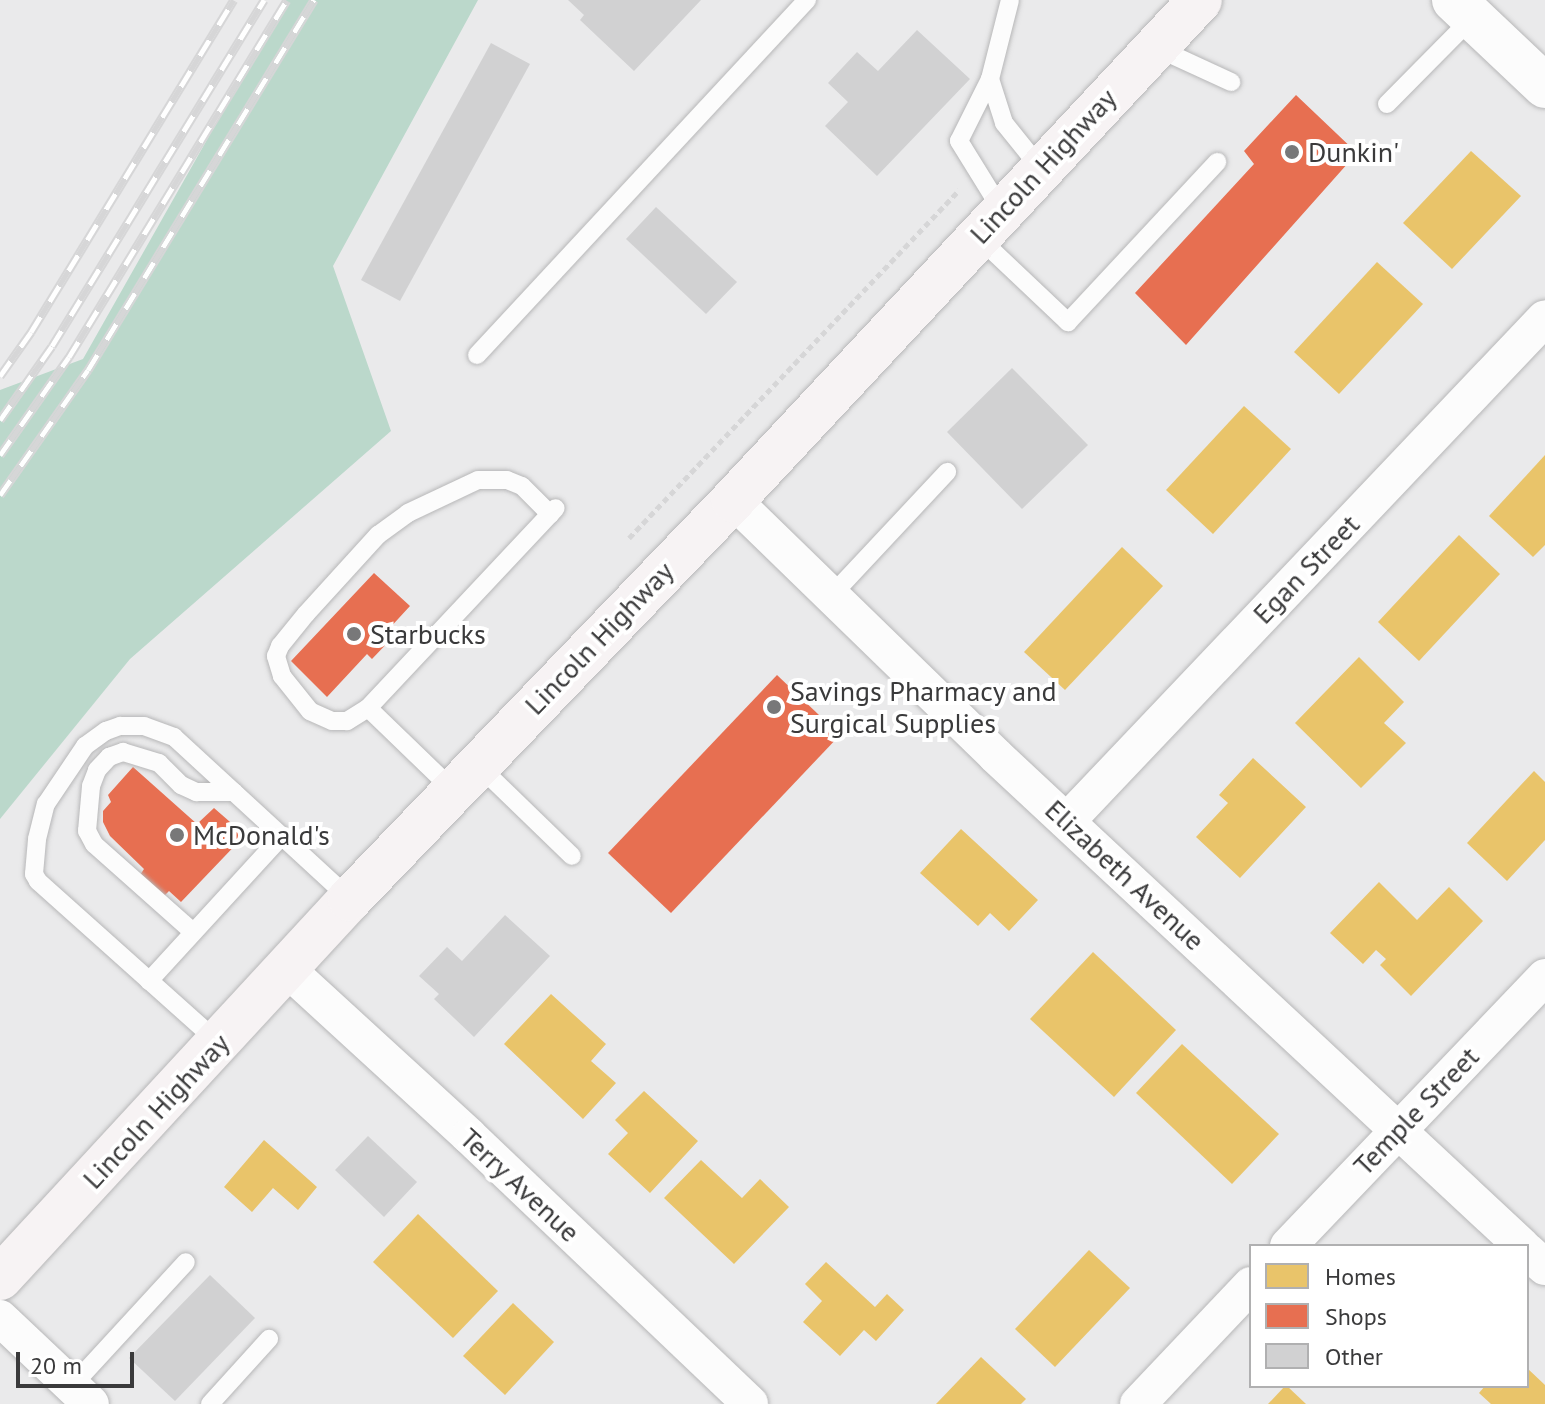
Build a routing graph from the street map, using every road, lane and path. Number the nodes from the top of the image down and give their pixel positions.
1 (807, 0) edge
2 (1010, 0) edge
3 (1200, 0) edge
4 (1463, 9) edge
5 (1155, 47) junction
6 (990, 79) junction
7 (1231, 82) dead end
8 (1545, 86) edge
9 (1387, 104) dead end
10 (1217, 162) dead end
11 (1041, 169) junction
12 (966, 183) dead end
13 (989, 222) junction
14 (1545, 318) edge
15 (477, 355) dead end
16 (947, 472) dead end
17 (733, 500) junction
18 (629, 538) dead end
19 (831, 596) junction
20 (368, 708) junction
21 (465, 777) junction
22 (234, 792) junction
23 (1068, 820) junction
24 (282, 836) junction
25 (572, 856) dead end
26 (350, 899) junction
27 (193, 932) junction
28 (287, 969) junction
29 (1545, 977) edge
30 (149, 981) junction
31 (219, 1043) junction
32 (1397, 1130) junction
33 (1290, 1244) edge
34 (1520, 1244) edge
35 (1529, 1253) edge
36 (186, 1262) dead end
37 (1545, 1267) edge
38 (0, 1278) edge
39 (1249, 1287) edge
40 (0, 1318) edge
41 (269, 1339) dead end
42 (81, 1395) edge
43 (210, 1404) edge
44 (750, 1404) edge
45 (1138, 1404) edge

1 - 15 lane
2 - 6 lane
3 - 5 main road, Lincoln Highway
4 - 8 street
4 - 9 lane
5 - 7 lane
5 - 11 main road, Lincoln Highway
6 - 11 lane
6 - 13 lane
10 - 13 lane
11 - 13 main road, Lincoln Highway
12 - 18 path
13 - 17 main road, Lincoln Highway
14 - 23 street, Egan Street
16 - 19 lane
17 - 19 street, Elizabeth Avenue
17 - 21 main road, Lincoln Highway
19 - 23 street, Elizabeth Avenue
20 - 20 lane
20 - 21 lane
21 - 25 lane
21 - 26 main road, Lincoln Highway
22 - 24 lane
22 - 27 lane
22 - 30 lane
23 - 32 street, Elizabeth Avenue
24 - 26 lane
24 - 27 lane
26 - 28 main road, Lincoln Highway
27 - 30 lane
28 - 31 main road, Lincoln Highway
28 - 44 street, Terry Avenue
29 - 32 street, Temple Street
30 - 31 lane
31 - 38 main road, Lincoln Highway
32 - 33 street, Temple Street
32 - 34 street, Elizabeth Avenue
35 - 37 street
36 - 42 lane
39 - 45 street
40 - 42 street
41 - 43 lane

